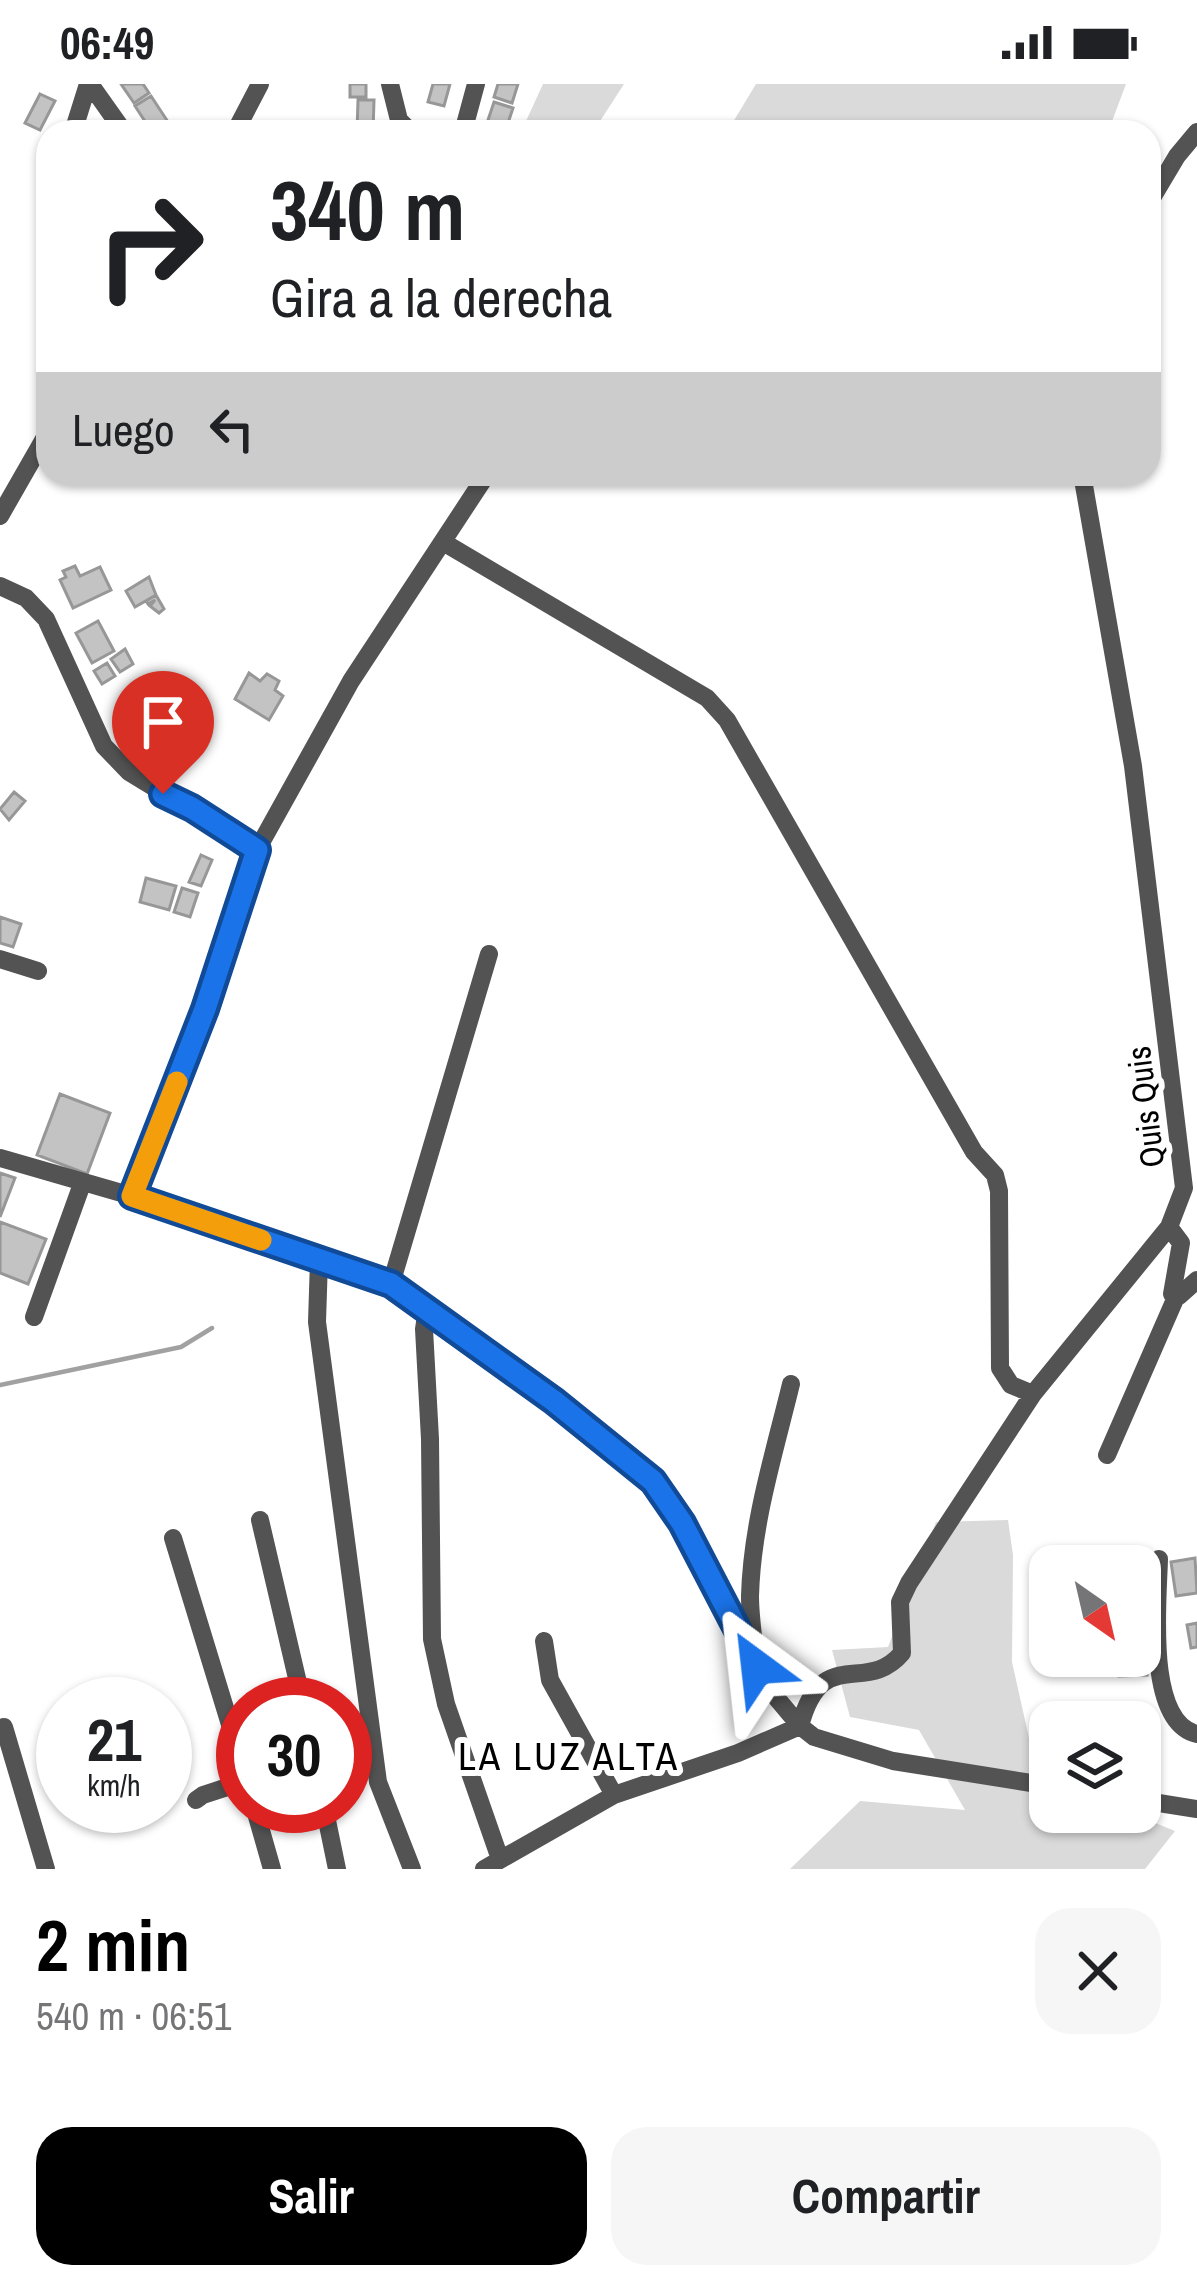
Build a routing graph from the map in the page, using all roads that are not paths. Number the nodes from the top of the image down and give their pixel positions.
1 (89, 84) edge
2 (260, 84) edge
3 (390, 84) edge
4 (476, 84) edge
5 (78, 120) edge
6 (115, 120) edge
7 (241, 120) edge
8 (399, 120) edge
9 (466, 120) edge
10 (1197, 132) edge
11 (1161, 183) edge
12 (36, 451) edge
13 (479, 486) edge
14 (1084, 486) edge
15 (3, 502) edge
16 (442, 542) junction
17 (0, 586) edge
18 (257, 850) junction
19 (490, 954) dead end
20 (0, 959) edge
21 (38, 970) dead end
22 (0, 1158) edge
23 (82, 1184) junction
24 (132, 1196) junction
25 (1169, 1227) junction
26 (319, 1260) junction
27 (1197, 1280) edge
28 (391, 1284) junction
29 (1176, 1297) junction
30 (428, 1309) junction
31 (34, 1317) dead end
32 (791, 1384) dead end
33 (1033, 1394) junction
34 (1107, 1455) dead end
35 (260, 1520) dead end
36 (172, 1538) dead end
37 (544, 1641) dead end
38 (757, 1667) junction
39 (1161, 1674) edge
40 (297, 1677) edge
41 (216, 1680) edge
42 (800, 1726) junction
43 (4, 1727) dead end
44 (1197, 1734) edge
45 (1029, 1783) edge
46 (216, 1791) edge
47 (614, 1795) junction
48 (196, 1801) dead end
49 (1161, 1803) edge
50 (1197, 1809) edge
51 (262, 1833) edge
52 (330, 1833) edge
53 (492, 1864) edge
54 (46, 1869) edge
55 (272, 1869) edge
56 (337, 1869) edge
57 (412, 1869) edge

1 - 5 street
1 - 6 street
2 - 7 street
3 - 8 street
4 - 9 street
10 - 11 street
12 - 15 street
13 - 16 street
14 - 25 street, Quis Quis
16 - 18 street
16 - 33 street
17 - 18 street
18 - 24 street
19 - 28 street
20 - 21 street
22 - 23 street
23 - 24 street
23 - 31 street
24 - 26 street
25 - 29 street
25 - 33 street, Quis Quis
26 - 28 street
26 - 57 street
27 - 29 street
28 - 30 street
29 - 34 street
30 - 38 street
30 - 53 street
32 - 38 street
33 - 42 street, Quis Quis
35 - 40 street
36 - 41 street
37 - 47 street
38 - 42 street
39 - 44 street
42 - 45 street
42 - 47 street
43 - 54 street
46 - 48 street
47 - 53 street
49 - 50 street
51 - 55 street
52 - 56 street

